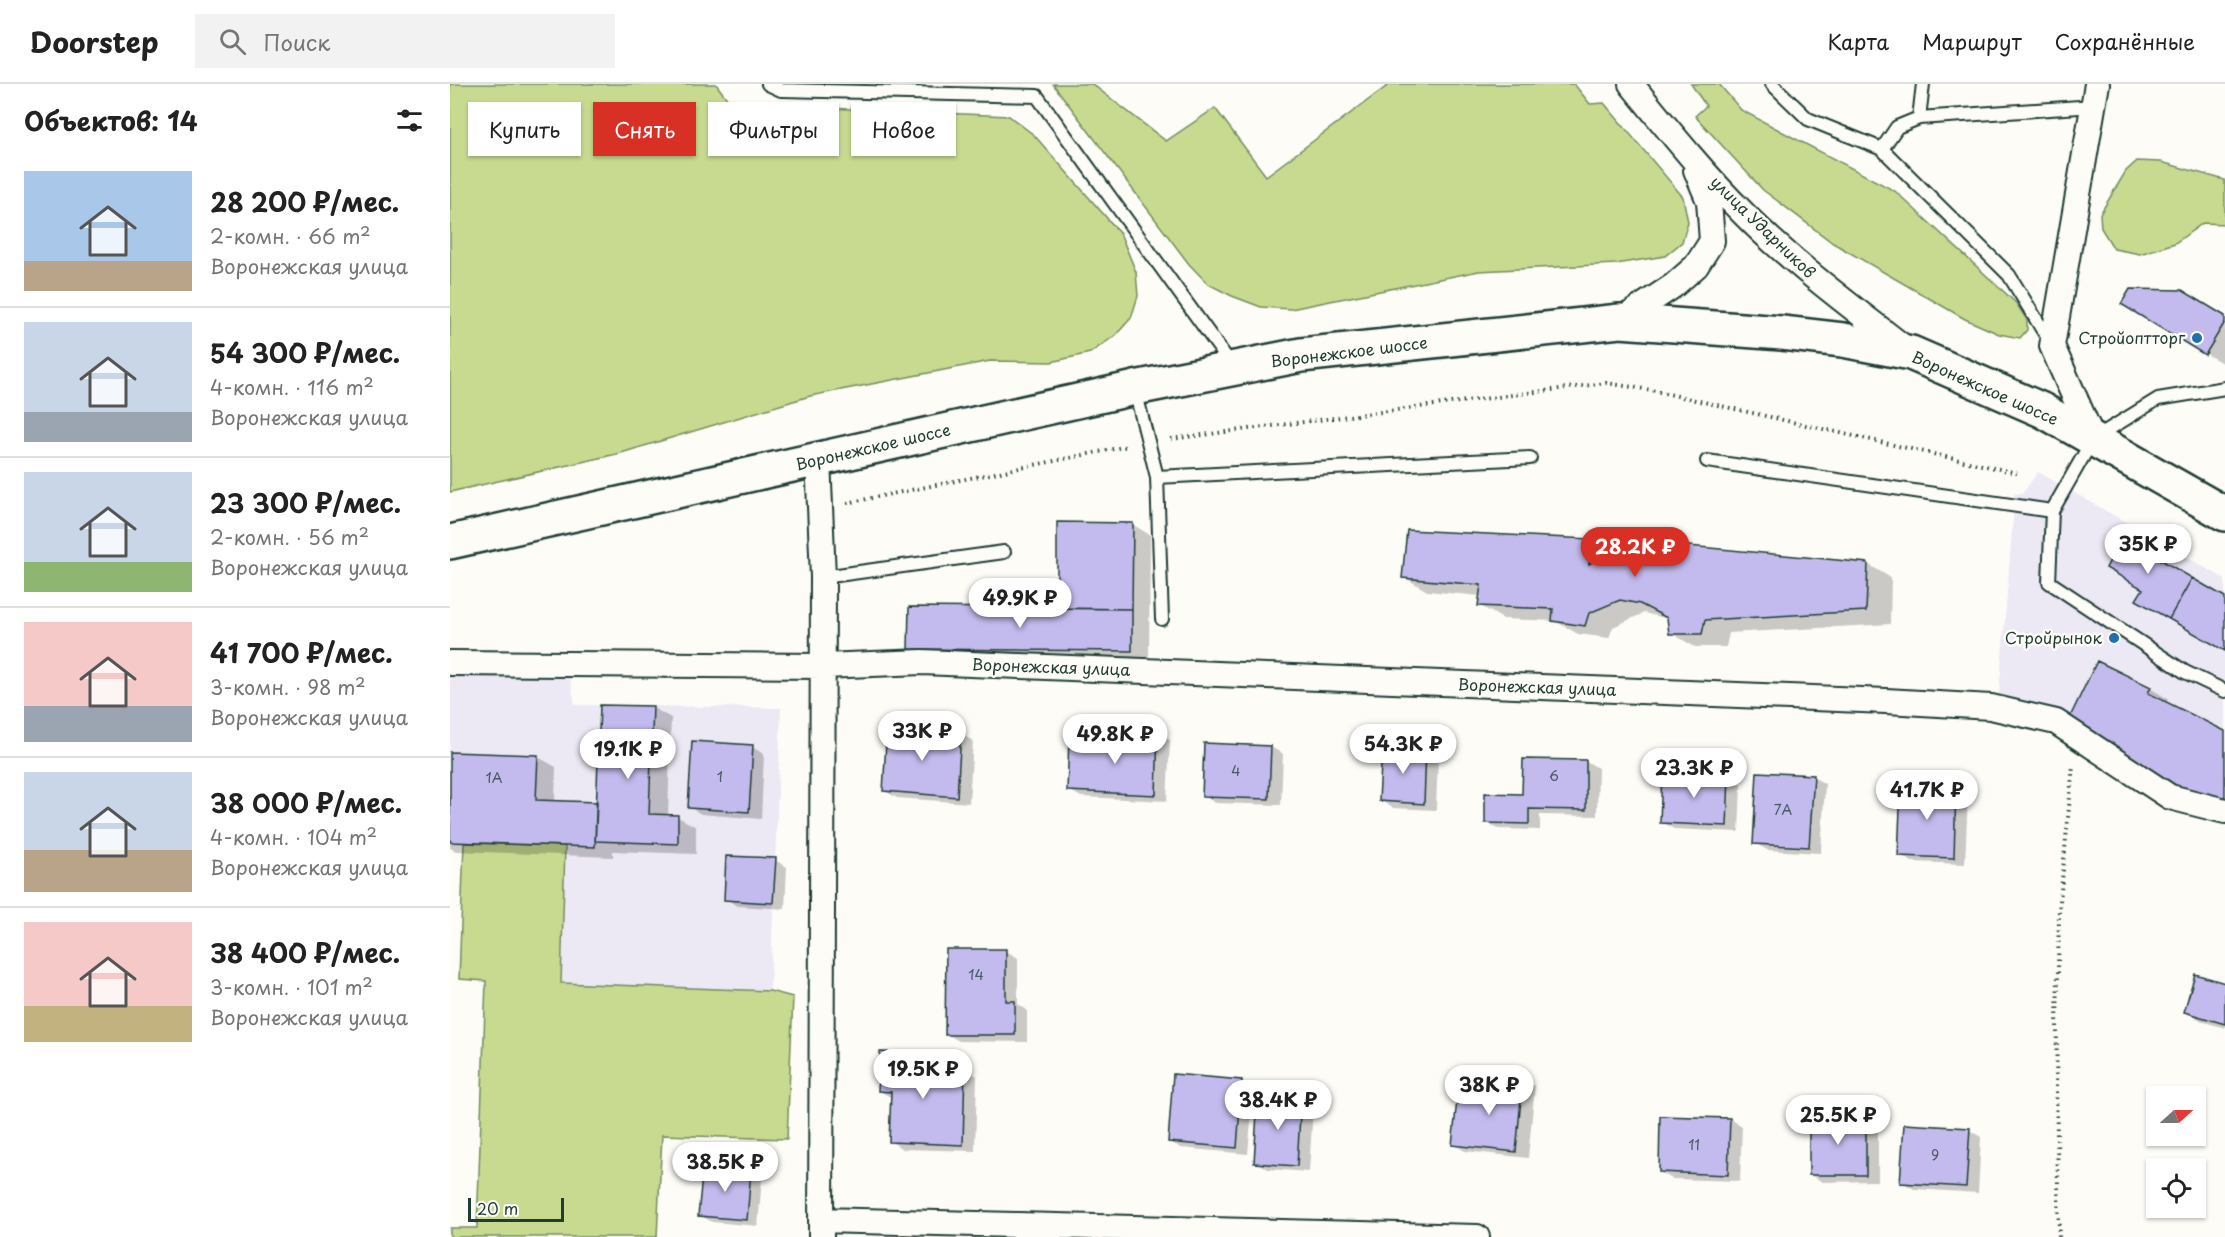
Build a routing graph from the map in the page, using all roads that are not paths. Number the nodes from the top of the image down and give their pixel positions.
1 (768, 84) edge
2 (1029, 84) edge
3 (1631, 84) edge
4 (1772, 84) edge
5 (1923, 84) edge
6 (2096, 95) edge
7 (1037, 96) junction
8 (1919, 118) junction
9 (1882, 149) junction
10 (1691, 156) junction
11 (1620, 321) junction
12 (2052, 346) junction
13 (1911, 353) junction
14 (1234, 369) junction
15 (2225, 387) edge
16 (1135, 388) junction
17 (2093, 439) junction
18 (1530, 458) dead end
19 (818, 459) junction
20 (1707, 461) dead end
21 (1157, 477) junction
22 (2052, 511) junction
23 (2225, 514) edge
24 (450, 542) edge
25 (1004, 552) dead end
26 (823, 577) junction
27 (1162, 619) dead end
28 (450, 663) edge
29 (822, 666) junction
30 (2225, 691) edge
31 (2225, 811) edge
32 (821, 1228) edge
33 (1152, 1233) edge
34 (1477, 1237) edge

1 - 7 lane
2 - 7 lane
3 - 10 street, улица Ударников
4 - 9 lane
5 - 8 lane
6 - 8 lane
6 - 12 street
7 - 14 lane
8 - 9 lane
9 - 12 lane
10 - 11 street
10 - 13 street, улица Ударников
11 - 13 main road, Воронежское шоссе
11 - 14 main road, Воронежское шоссе
12 - 17 street
13 - 17 main road, Воронежское шоссе
14 - 16 main road, Воронежское шоссе
15 - 17 lane
16 - 19 main road, Воронежское шоссе
16 - 21 lane
17 - 22 lane
17 - 23 main road, Воронежское шоссе
18 - 21 lane
19 - 24 main road, Воронежское шоссе
19 - 26 street
20 - 22 lane
21 - 27 lane
22 - 30 lane
25 - 26 lane
26 - 29 street
28 - 29 street, Воронежская улица
29 - 31 street, Воронежская улица
29 - 32 street
32 - 33 street
33 - 34 street

